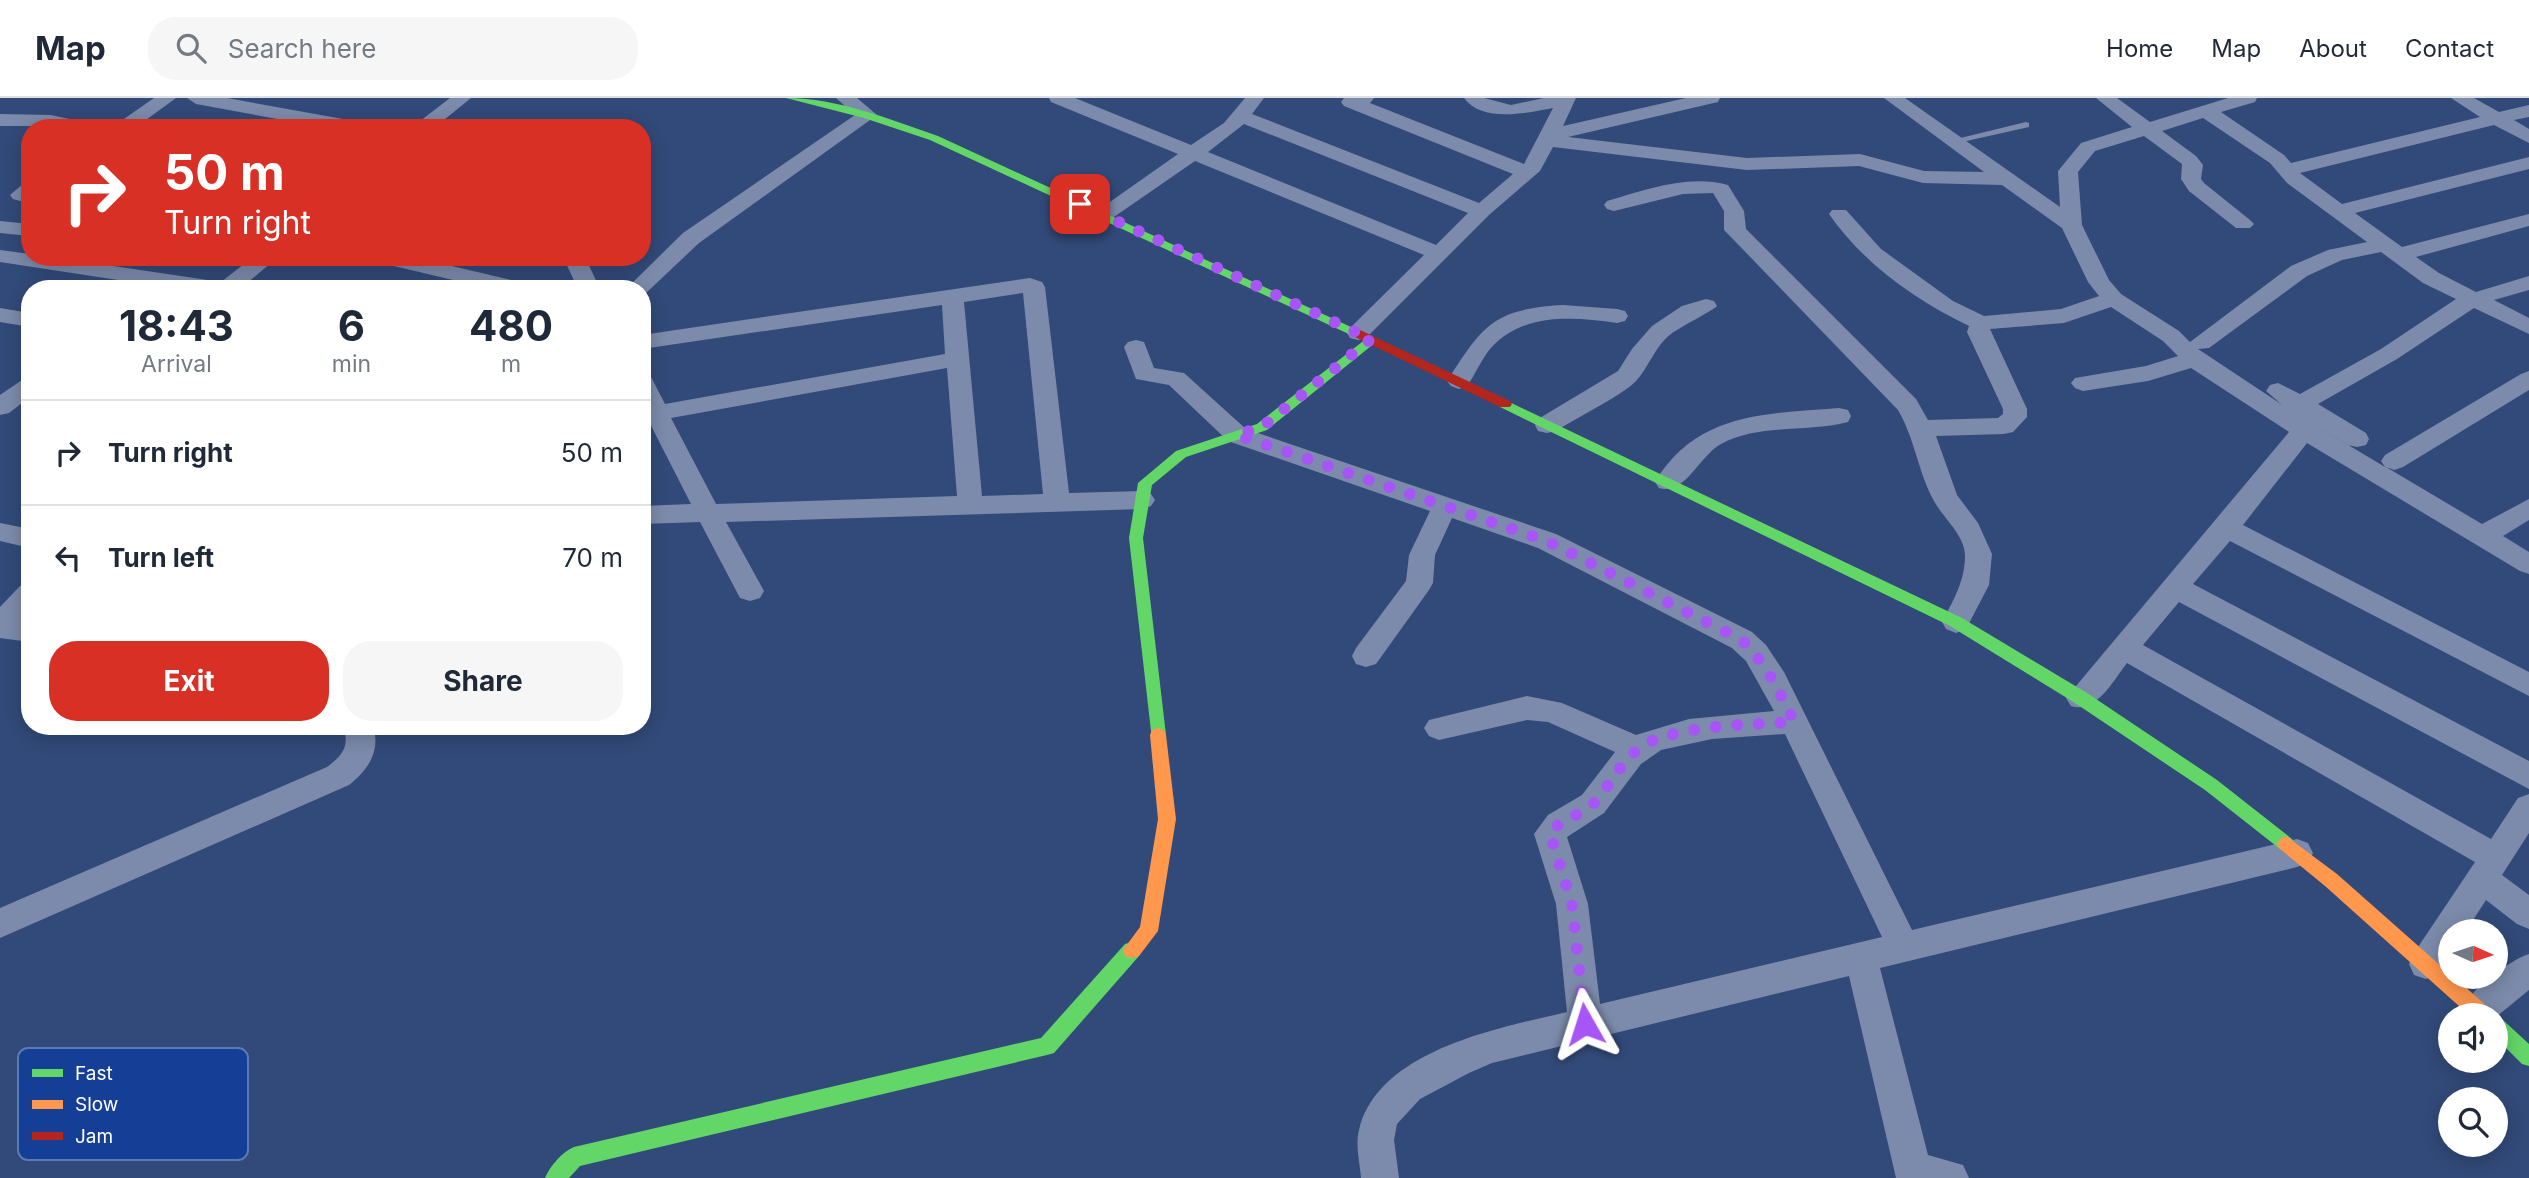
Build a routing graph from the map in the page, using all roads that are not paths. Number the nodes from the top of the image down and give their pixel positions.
1 (167, 98) edge
2 (196, 98) edge
3 (311, 98) edge
4 (462, 98) edge
5 (791, 98) edge
6 (845, 98) edge
7 (1058, 98) edge
8 (1255, 98) edge
9 (1365, 98) edge
10 (1473, 98) edge
11 (1711, 98) edge
12 (1893, 98) edge
13 (2105, 98) edge
14 (2248, 98) edge
15 (2460, 98) edge
16 (1566, 99) edge
17 (872, 110) junction
18 (2206, 111) junction
19 (2529, 111) edge
20 (287, 114) junction
21 (1241, 116) junction
22 (135, 119) edge
23 (280, 119) edge
24 (313, 119) edge
25 (433, 119) edge
26 (2498, 119) junction
27 (0, 120) edge
28 (21, 120) edge
29 (2026, 125) dead end
30 (2149, 128) junction
31 (2529, 137) edge
32 (1548, 138) junction
33 (1953, 141) junction
34 (1193, 153) junction
35 (2529, 163) edge
36 (2286, 170) junction
37 (1526, 173) junction
38 (2006, 179) junction
39 (1614, 205) dead end
40 (1482, 211) junction
41 (2339, 211) junction
42 (1839, 214) dead end
43 (1104, 215) junction
44 (2529, 220) edge
45 (2243, 224) dead end
46 (2071, 225) junction
47 (0, 227) edge
48 (21, 229) edge
49 (2391, 250) junction
50 (1440, 254) junction
51 (0, 256) edge
52 (21, 259) edge
53 (68, 266) edge
54 (238, 266) edge
55 (253, 266) edge
56 (423, 266) edge
57 (164, 280) edge
58 (226, 280) edge
59 (231, 280) edge
60 (482, 280) edge
61 (647, 280) edge
62 (2529, 283) edge
63 (952, 295) junction
64 (2113, 299) junction
65 (2471, 300) junction
66 (1706, 306) dead end
67 (1617, 316) dead end
68 (16, 318) edge
69 (1981, 323) junction
70 (2529, 327) edge
71 (0, 332) edge
72 (1364, 336) junction
73 (651, 341) edge
74 (1136, 347) dead end
75 (2197, 351) junction
76 (957, 359) junction
77 (2529, 379) edge
78 (1459, 382) junction
79 (2083, 383) dead end
80 (21, 392) edge
81 (651, 400) edge
82 (0, 407) edge
83 (657, 414) junction
84 (1839, 416) dead end
85 (2295, 416) junction
86 (1547, 425) junction
87 (1921, 428) junction
88 (1237, 435) junction
89 (2394, 461) junction
90 (1668, 482) junction
91 (1142, 500) junction
92 (1057, 502) junction
93 (970, 504) junction
94 (1445, 506) junction
95 (2529, 508) edge
96 (710, 513) junction
97 (651, 515) edge
98 (2226, 528) junction
99 (2493, 531) junction
100 (0, 532) edge
101 (21, 537) edge
102 (2529, 542) edge
103 (2529, 564) edge
104 (2175, 587) junction
105 (750, 591) dead end
106 (21, 603) edge
107 (1956, 622) junction
108 (0, 625) edge
109 (21, 629) edge
110 (2124, 648) junction
111 (1366, 656) dead end
112 (2529, 685) edge
113 (2081, 698) junction
114 (1794, 722) junction
115 (1440, 728) dead end
116 (362, 735) edge
117 (1637, 749) junction
118 (2529, 775) edge
119 (2529, 807) edge
120 (2297, 853) junction
121 (2489, 868) junction
122 (2529, 914) edge
123 (0, 923) edge
124 (1904, 948) junction
125 (1861, 958) junction
126 (2426, 964) junction
127 (2529, 969) edge
128 (2469, 1003) edge
129 (2498, 1003) edge
130 (1585, 1024) junction
131 (2508, 1038) edge
132 (2529, 1058) edge
133 (1914, 1175) edge
134 (555, 1178) edge
135 (1380, 1178) edge
136 (1950, 1178) edge

1 - 22 street
2 - 20 street
3 - 20 street
4 - 25 street
5 - 17 street
6 - 17 street
7 - 34 street
8 - 21 street
9 - 37 street
10 - 16 street
11 - 32 street
12 - 33 street
13 - 30 street
14 - 18 street
15 - 26 street
16 - 32 street
17 - 43 street
17 - 61 street
18 - 30 street
18 - 36 street
19 - 26 street
20 - 23 street
20 - 24 street
21 - 34 street
21 - 40 street
26 - 31 street
26 - 36 street
27 - 28 street
29 - 33 lane
30 - 45 street
30 - 46 street
32 - 37 street
32 - 38 street
33 - 38 street
34 - 43 street
34 - 50 street
35 - 41 street
36 - 41 street
37 - 40 street
38 - 46 street
39 - 87 street
40 - 50 street
41 - 49 street
42 - 69 street
43 - 72 street
44 - 49 street
46 - 64 street
47 - 48 street
49 - 65 street
49 - 75 street
50 - 72 street
51 - 52 street
53 - 57 street
54 - 58 street
55 - 59 street
56 - 60 street
62 - 65 street
63 - 73 street
63 - 76 street
63 - 92 street
64 - 69 street
64 - 75 street
65 - 70 street
65 - 85 street
66 - 86 street
67 - 78 street
68 - 71 street
69 - 87 street
72 - 78 street
72 - 88 street
74 - 88 street
75 - 79 street
75 - 85 street
76 - 83 street
76 - 93 street
77 - 89 street
78 - 86 street
80 - 82 street
81 - 83 street
83 - 96 street
84 - 90 street
85 - 89 street
85 - 98 street
85 - 99 street
86 - 90 street
87 - 107 street
88 - 91 street
88 - 94 street
89 - 99 street
90 - 107 street
91 - 92 street
91 - 134 street
92 - 93 street
93 - 96 street
94 - 111 street
94 - 114 street
95 - 99 street
96 - 97 street
96 - 105 street
98 - 104 street
98 - 112 street
99 - 102 street
99 - 103 street
100 - 101 street
104 - 110 street
104 - 118 street
106 - 108 street
107 - 113 street
108 - 109 street
110 - 113 street
110 - 121 street
113 - 120 street
114 - 117 street
114 - 124 street
115 - 117 street
116 - 123 street
117 - 130 street
119 - 121 street
120 - 124 street
120 - 126 street
121 - 122 street
121 - 126 street
124 - 125 street
125 - 130 street
125 - 133 street
126 - 128 street
127 - 129 street
130 - 135 street
131 - 132 street
133 - 136 street

